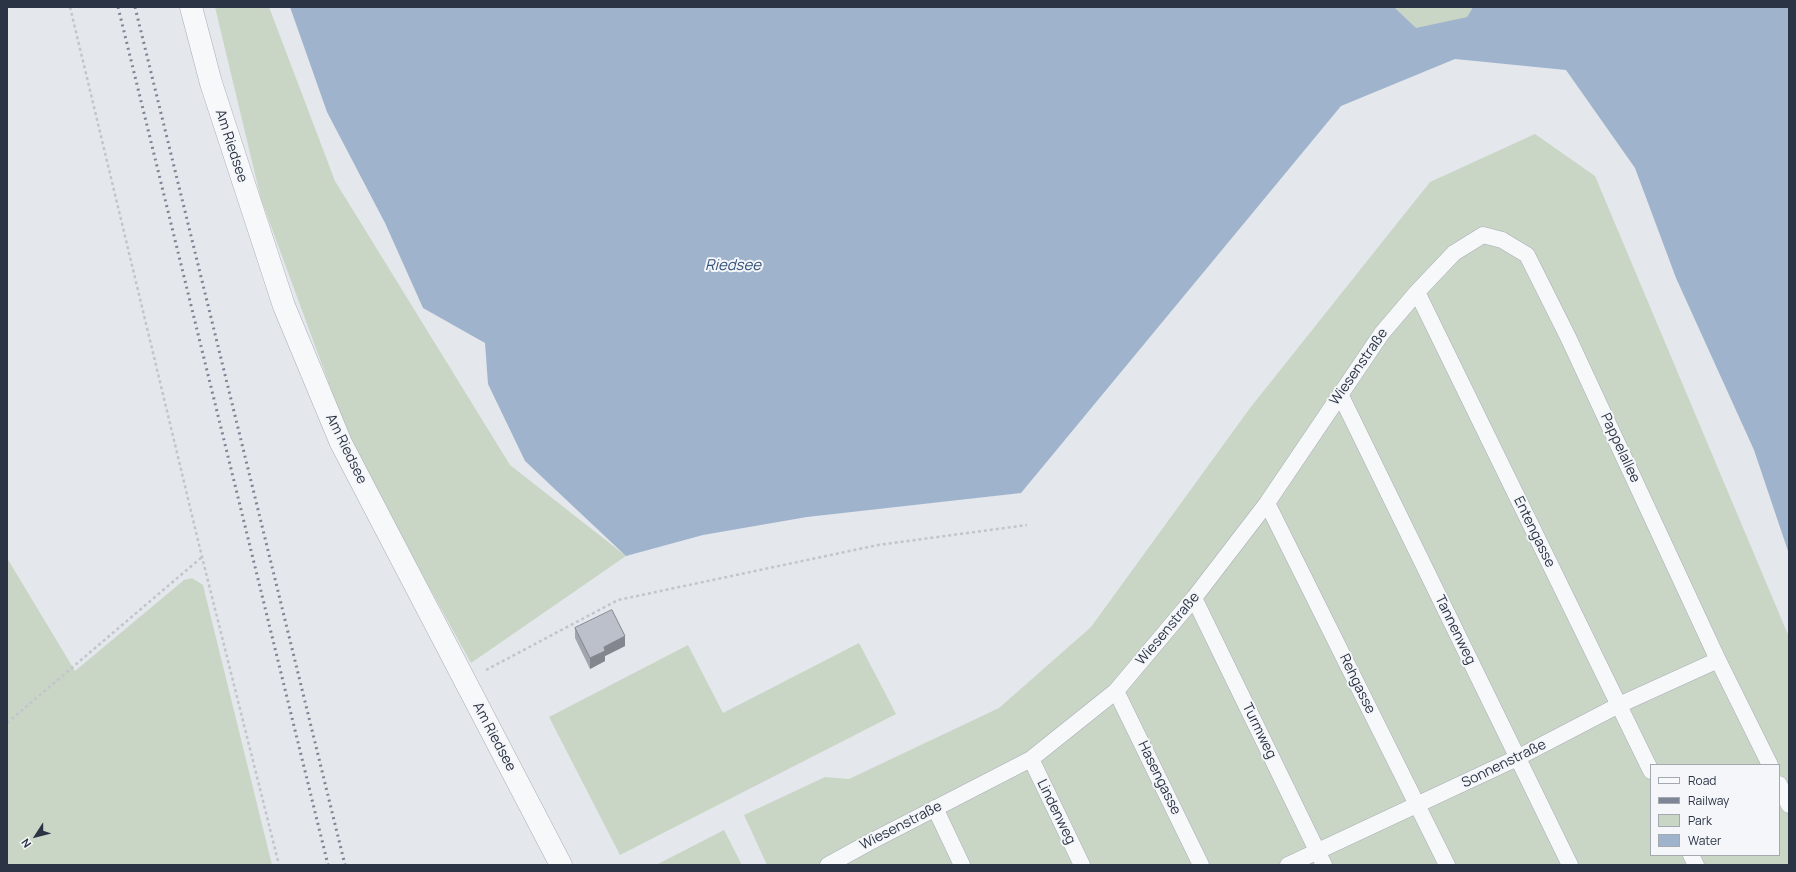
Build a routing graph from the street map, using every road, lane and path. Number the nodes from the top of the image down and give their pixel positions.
1 (70, 7) edge
2 (191, 7) edge
3 (1417, 292) junction
4 (1340, 394) junction
5 (1267, 503) junction
6 (1027, 526) dead end
7 (202, 557) junction
8 (1194, 598) junction
9 (1718, 660) junction
10 (465, 681) junction
11 (1116, 691) junction
12 (1619, 705) junction
13 (7, 723) edge
14 (1518, 758) junction
15 (1031, 759) junction
16 (1770, 764) edge
17 (1650, 769) edge
18 (1780, 786) edge
19 (1417, 805) junction
20 (1789, 805) edge
21 (935, 808) junction
22 (1317, 850) junction
23 (1692, 856) edge
24 (832, 864) edge
25 (279, 865) edge
26 (561, 865) edge
27 (962, 865) edge
28 (1082, 865) edge
29 (1201, 865) edge
30 (1288, 865) edge
31 (1324, 865) edge
32 (1447, 865) edge
33 (1570, 865) edge
34 (1696, 865) edge

1 - 7 path
2 - 10 street, Am Riedsee
3 - 4 lane, Wiesenstraße
3 - 9 lane, Pappelallee
3 - 12 lane, Entengasse
4 - 5 lane, Wiesenstraße
4 - 14 lane, Tannenweg
5 - 8 lane, Wiesenstraße
5 - 19 lane, Rehgasse
6 - 10 path
7 - 13 path
7 - 25 path
8 - 11 lane, Wiesenstraße
8 - 22 lane, Turmweg
9 - 12 lane, Sonnenstraße
9 - 16 lane, Pappelallee
10 - 26 street, Am Riedsee
11 - 15 lane, Wiesenstraße
11 - 29 lane, Hasengasse
12 - 14 lane, Sonnenstraße
12 - 17 lane, Entengasse
14 - 19 lane, Sonnenstraße
14 - 33 lane, Tannenweg
15 - 21 lane, Wiesenstraße
15 - 28 lane, Lindenweg
18 - 20 lane
19 - 22 lane, Sonnenstraße
19 - 32 lane, Rehgasse
21 - 24 lane, Wiesenstraße
21 - 27 lane
22 - 30 lane, Sonnenstraße
22 - 31 lane, Turmweg
23 - 34 lane

